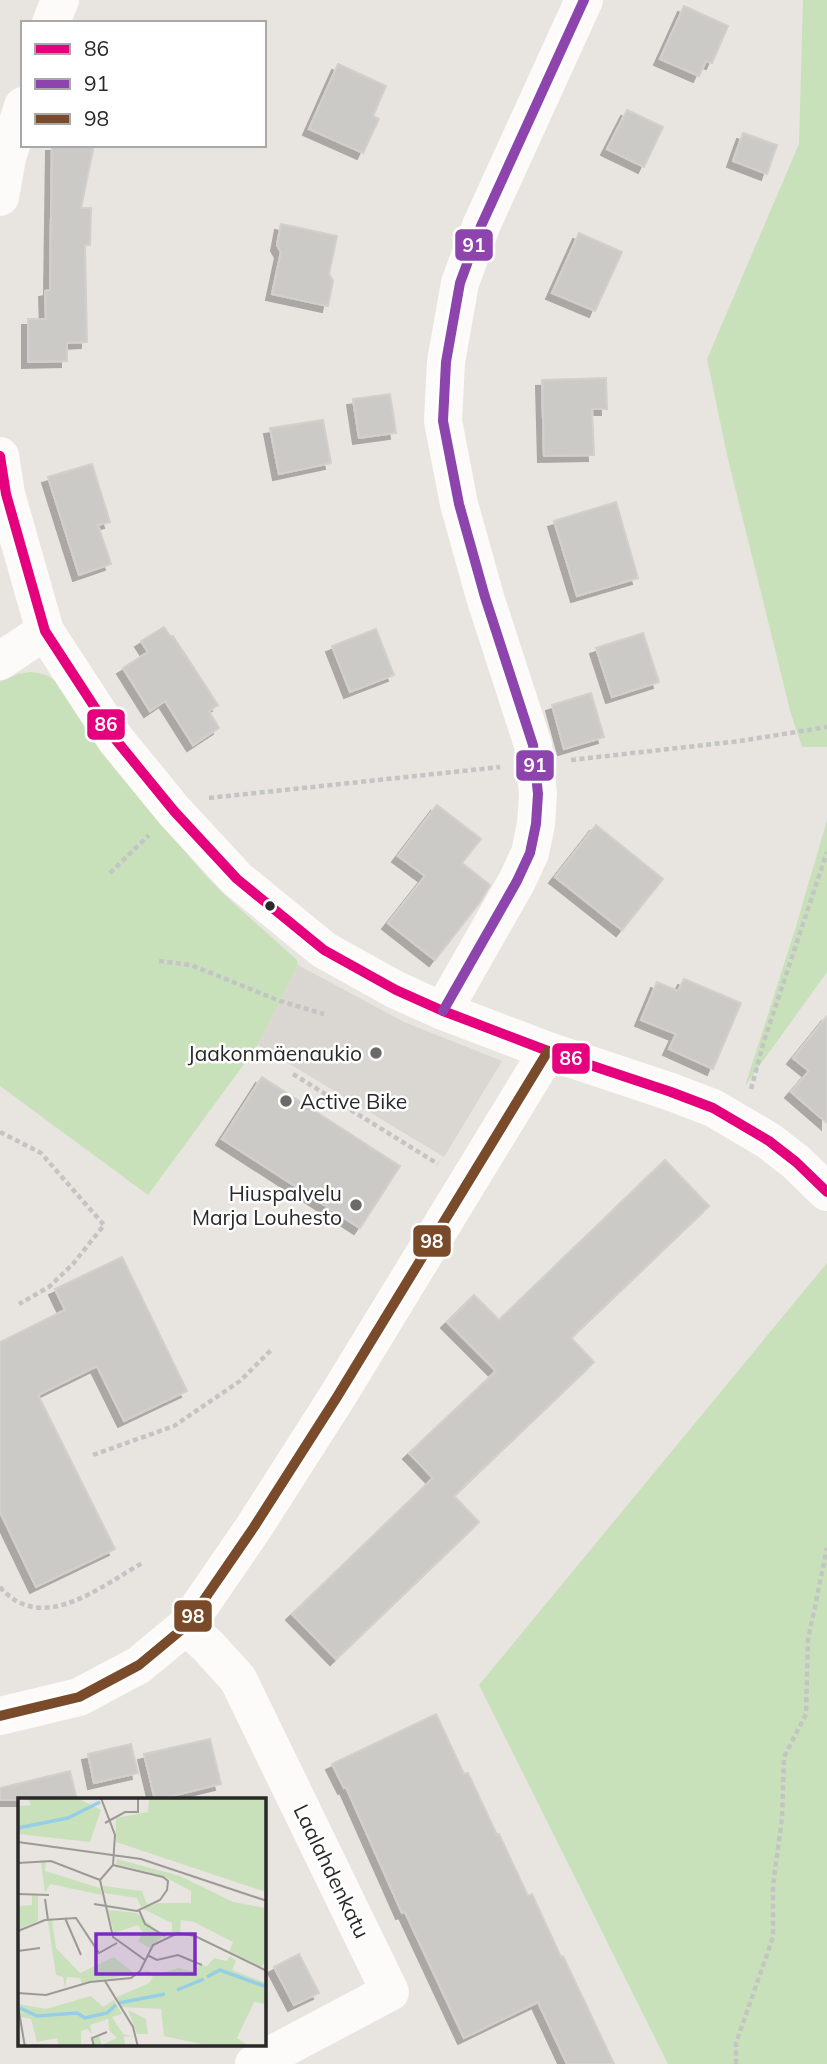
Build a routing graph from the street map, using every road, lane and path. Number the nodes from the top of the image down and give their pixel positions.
1 (60, 0) edge
2 (584, 0) edge
3 (52, 21) edge
4 (21, 112) edge
5 (0, 197) edge
6 (0, 456) edge
7 (45, 631) junction
8 (0, 660) edge
9 (174, 811) junction
10 (827, 852) edge
11 (110, 873) dead end
12 (159, 961) dead end
13 (443, 1011) junction
14 (324, 1014) dead end
15 (548, 1051) junction
16 (293, 1074) dead end
17 (741, 1123) junction
18 (0, 1132) edge
19 (439, 1165) dead end
20 (827, 1192) edge
21 (19, 1304) dead end
22 (271, 1350) dead end
23 (93, 1455) dead end
24 (827, 1548) edge
25 (144, 1562) dead end
26 (0, 1587) edge
27 (186, 1626) junction
28 (0, 1716) edge
29 (254, 2064) edge
30 (736, 2064) edge

1 - 3 street
2 - 13 street
4 - 5 street
6 - 7 street
7 - 8 street
7 - 9 street
9 - 11 path
9 - 13 street
10 - 17 path
12 - 14 path
13 - 15 street
15 - 17 street
15 - 27 street
16 - 19 path
17 - 20 street
18 - 21 path
22 - 23 path
24 - 30 path
25 - 26 path
27 - 28 street
27 - 29 street, Laalahdenkatu

